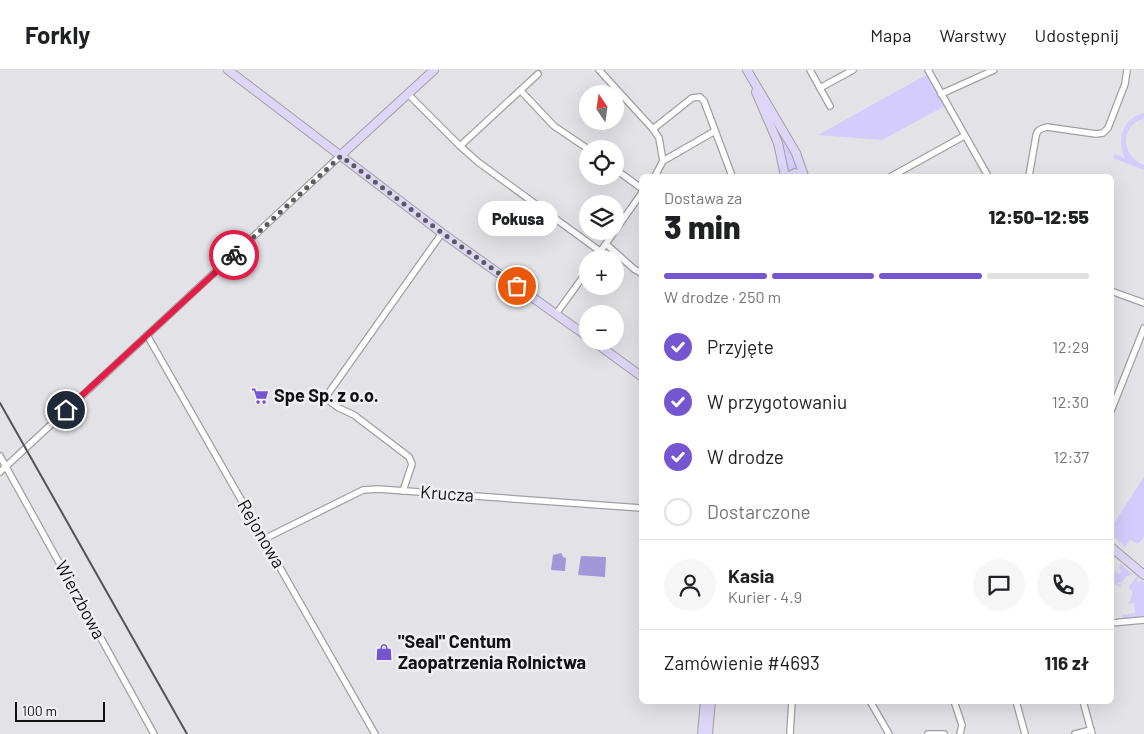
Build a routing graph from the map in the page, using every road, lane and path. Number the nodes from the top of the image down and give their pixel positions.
1 (228, 70) edge
2 (434, 70) edge
3 (599, 70) edge
4 (746, 70) edge
5 (810, 70) edge
6 (853, 70) edge
7 (928, 70) edge
8 (994, 70) edge
9 (1127, 70) edge
10 (538, 74) dead end
11 (820, 88) junction
12 (521, 91) junction
13 (408, 94) junction
14 (942, 94) junction
15 (830, 106) dead end
16 (653, 129) junction
17 (715, 131) junction
18 (964, 136) junction
19 (579, 143) edge
20 (460, 146) junction
21 (341, 156) junction
22 (663, 161) junction
23 (656, 174) edge
24 (731, 174) edge
25 (785, 174) edge
26 (802, 174) edge
27 (896, 174) edge
28 (987, 174) edge
29 (1030, 174) edge
30 (624, 176) edge
31 (639, 187) edge
32 (639, 197) edge
33 (442, 233) junction
34 (606, 244) junction
35 (598, 250) edge
36 (602, 250) edge
37 (639, 272) edge
38 (579, 282) edge
39 (1114, 292) edge
40 (1144, 302) edge
41 (556, 314) junction
42 (1144, 328) edge
43 (579, 331) edge
44 (147, 335) junction
45 (605, 350) edge
46 (639, 375) edge
47 (1114, 403) edge
48 (0, 456) edge
49 (6, 466) junction
50 (0, 472) edge
51 (403, 491) junction
52 (639, 508) edge
53 (264, 539) junction
54 (1114, 550) edge
55 (1144, 575) edge
56 (1144, 620) edge
57 (1114, 623) edge
58 (705, 704) edge
59 (711, 704) edge
60 (792, 704) edge
61 (872, 704) edge
62 (955, 704) edge
63 (1017, 704) edge
64 (1084, 704) edge
65 (1091, 732) edge
66 (154, 734) edge
67 (375, 734) edge
68 (702, 734) edge
69 (708, 734) edge
70 (790, 734) edge
71 (890, 734) edge
72 (928, 734) edge
73 (944, 734) edge
74 (960, 734) edge
75 (1025, 734) edge
76 (1075, 734) edge

1 - 21 street
2 - 13 street
3 - 16 street
4 - 25 street
4 - 26 street
5 - 11 street
6 - 11 street
7 - 14 street
8 - 14 street
9 - 29 street
10 - 12 street
11 - 15 street
12 - 19 street
12 - 20 street
13 - 20 street
13 - 21 street
14 - 18 street
16 - 17 street
16 - 22 street
17 - 22 street
17 - 24 street
18 - 27 street
18 - 28 street
20 - 35 street
21 - 33 street
21 - 44 street
22 - 23 street
30 - 31 street
32 - 34 street
33 - 41 street
33 - 51 street
34 - 36 street
34 - 37 street
38 - 41 street
39 - 40 street
41 - 43 street
42 - 47 street
44 - 49 street
44 - 53 street, Rejonowa
45 - 46 street
48 - 49 street, Wierzbowa
49 - 50 street
49 - 66 street, Wierzbowa
51 - 52 street, Krucza
51 - 53 street, Krucza
53 - 67 street, Rejonowa
54 - 55 street
56 - 57 street
58 - 68 street
59 - 69 street
60 - 70 street
61 - 71 street
62 - 74 street
63 - 75 street
64 - 65 street
65 - 76 street
72 - 73 street

